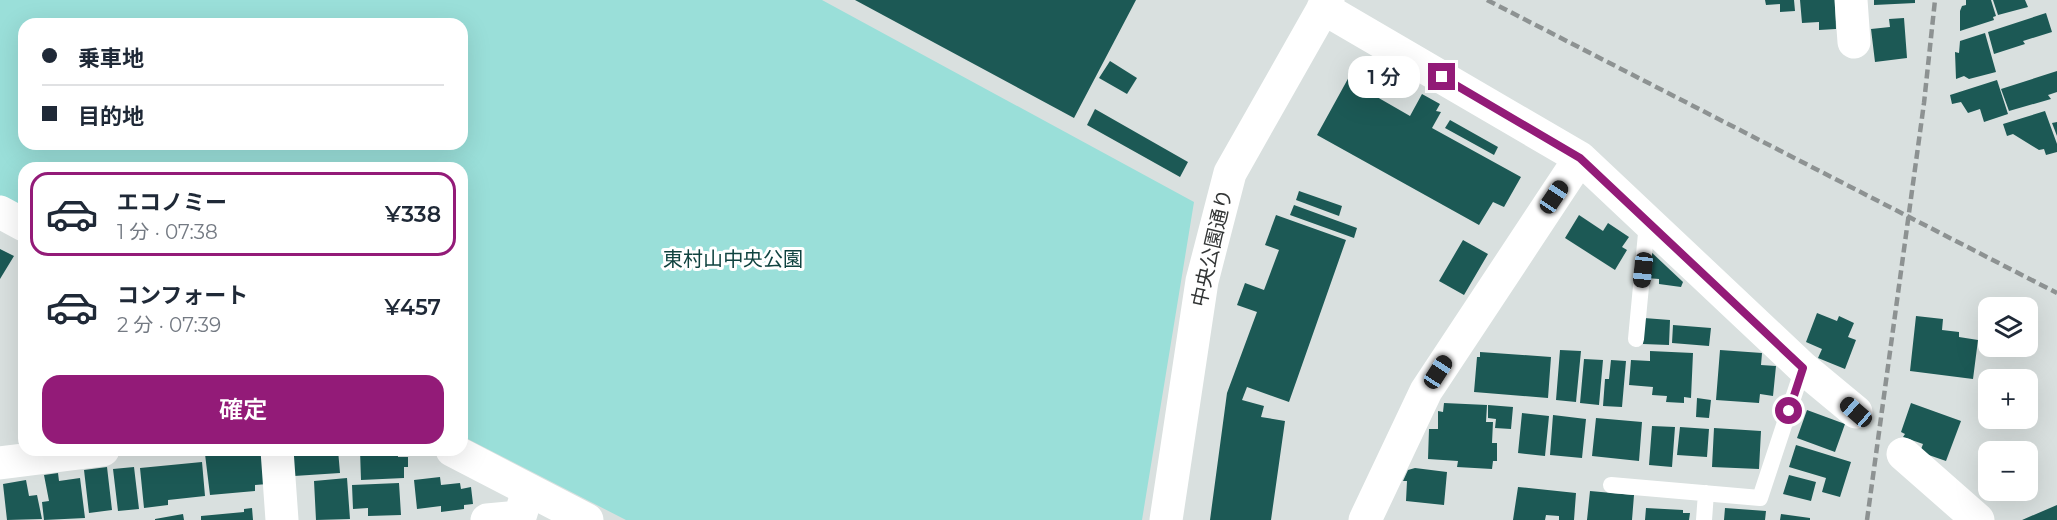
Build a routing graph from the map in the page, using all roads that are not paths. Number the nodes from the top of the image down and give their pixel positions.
1 (1851, 0) edge
2 (1326, 4) edge
3 (1854, 42) dead end
4 (1580, 158) junction
5 (0, 212) edge
6 (18, 222) edge
7 (1647, 223) junction
8 (1636, 339) dead end
9 (1803, 368) junction
10 (1856, 412) dead end
11 (1903, 454) dead end
12 (55, 456) edge
13 (277, 456) edge
14 (458, 456) edge
15 (0, 463) edge
16 (1611, 485) dead end
17 (1706, 493) junction
18 (513, 512) edge
19 (282, 520) edge
20 (587, 520) edge
21 (1166, 520) edge
22 (1365, 520) edge
23 (1704, 520) edge
24 (1978, 520) edge

1 - 3 street
2 - 4 street
2 - 21 street, 中央公園通り
4 - 7 street
4 - 22 street
5 - 6 street
7 - 8 lane
7 - 9 street
9 - 10 street
9 - 17 lane
11 - 24 street
12 - 15 street
13 - 19 street
14 - 18 street
16 - 17 lane
17 - 23 lane
18 - 20 street

